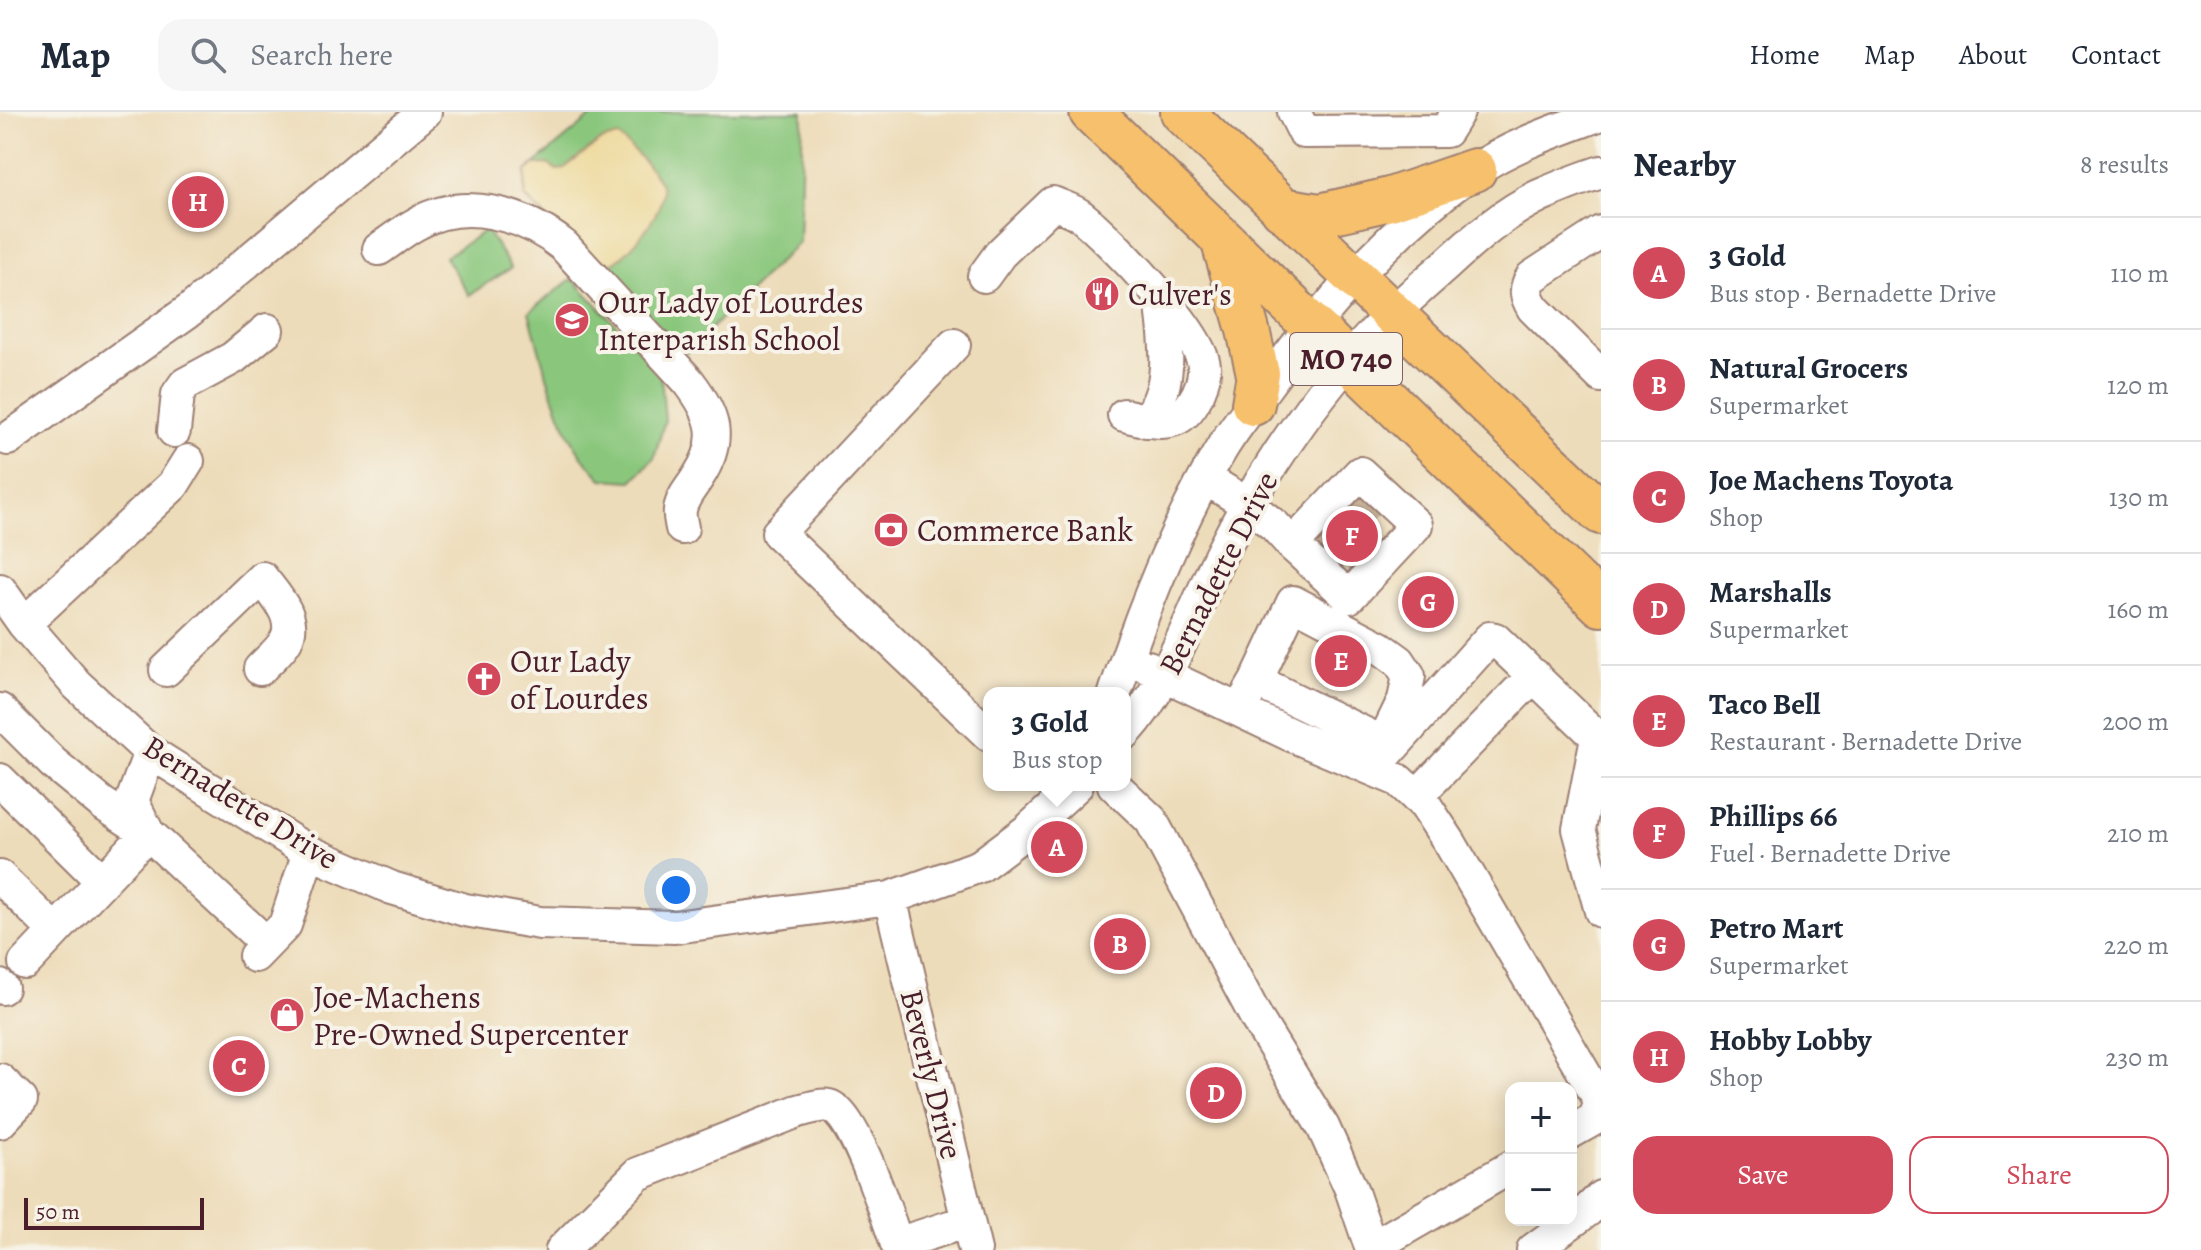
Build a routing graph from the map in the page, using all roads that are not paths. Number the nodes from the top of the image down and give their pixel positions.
1 (425, 112) edge
2 (1091, 112) edge
3 (1182, 112) edge
4 (1294, 112) edge
5 (1458, 112) edge
6 (1601, 114) edge
7 (1475, 170) junction
8 (1601, 172) edge
9 (1282, 209) junction
10 (1601, 232) edge
11 (1221, 238) junction
12 (379, 249) dead end
13 (984, 276) dead end
14 (1353, 278) junction
15 (1391, 315) junction
16 (1311, 325) junction
17 (267, 330) dead end
18 (954, 345) dead end
19 (1349, 362) junction
20 (1601, 376) edge
21 (1253, 404) junction
22 (1135, 418) dead end
23 (174, 431) dead end
24 (8, 439) dead end
25 (188, 461) dead end
26 (1205, 478) junction
27 (1247, 504) junction
28 (1601, 513) edge
29 (682, 528) dead end
30 (1306, 535) junction
31 (0, 590) edge
32 (1601, 605) edge
33 (24, 624) junction
34 (1127, 656) junction
35 (260, 669) dead end
36 (166, 670) dead end
37 (1534, 675) junction
38 (1166, 676) junction
39 (1256, 681) junction
40 (1117, 687) edge
41 (0, 710) edge
42 (1239, 710) junction
43 (1131, 725) edge
44 (983, 729) edge
45 (1343, 740) junction
46 (150, 752) junction
47 (1383, 753) junction
48 (0, 780) edge
49 (1061, 791) edge
50 (1120, 791) edge
51 (1416, 797) junction
52 (148, 833) junction
53 (309, 852) junction
54 (0, 877) edge
55 (102, 881) junction
56 (890, 898) junction
57 (1601, 911) edge
58 (55, 931) junction
59 (25, 963) dead end
60 (1590, 1055) edge
61 (0, 1080) edge
62 (1601, 1103) edge
63 (0, 1122) edge
64 (1577, 1129) edge
65 (1505, 1171) edge
66 (1601, 1197) edge
67 (971, 1235) edge
68 (898, 1247) edge
69 (1372, 1249) edge
70 (562, 1250) edge
71 (1533, 1250) edge

1 - 24 street
2 - 11 main road, MO 740
3 - 9 main road, MO 740
4 - 5 street
6 - 7 street, Bernadette Drive
7 - 9 main road
7 - 14 street, Bernadette Drive
8 - 15 street, Bernadette Drive
9 - 14 main road, MO 740
10 - 20 street
11 - 16 main road, MO 740
11 - 21 main road
12 - 29 street
13 - 22 street
14 - 15 main road, MO 740
14 - 16 street, Bernadette Drive
15 - 19 street, Bernadette Drive
15 - 28 main road, MO 740
16 - 19 main road, MO 740
16 - 21 street, Bernadette Drive
17 - 23 street
18 - 44 street
19 - 27 street, Bernadette Drive
19 - 32 main road, MO 740
21 - 26 street, Bernadette Drive
25 - 33 street
26 - 27 street
26 - 34 street, Bernadette Drive
27 - 30 street
27 - 38 street, Bernadette Drive
30 - 30 street
31 - 33 street, Bernadette Drive
33 - 46 street, Bernadette Drive
34 - 38 street
34 - 40 street, Bernadette Drive
35 - 36 street
37 - 47 street
37 - 51 street
37 - 57 street
38 - 42 street
38 - 43 street, Bernadette Drive
39 - 42 street
39 - 45 street
39 - 47 street
41 - 52 street
42 - 45 street
45 - 47 street
46 - 52 street
46 - 53 street, Bernadette Drive
47 - 51 street
48 - 55 street
49 - 56 street, Bernadette Drive
50 - 69 street
51 - 60 street
52 - 53 street
52 - 55 street
53 - 56 street, Bernadette Drive
54 - 58 street
55 - 58 street
56 - 67 street, Beverly Drive
58 - 59 street
60 - 62 street
61 - 63 street
62 - 64 street
65 - 69 street
66 - 71 street
67 - 68 street
68 - 70 street

